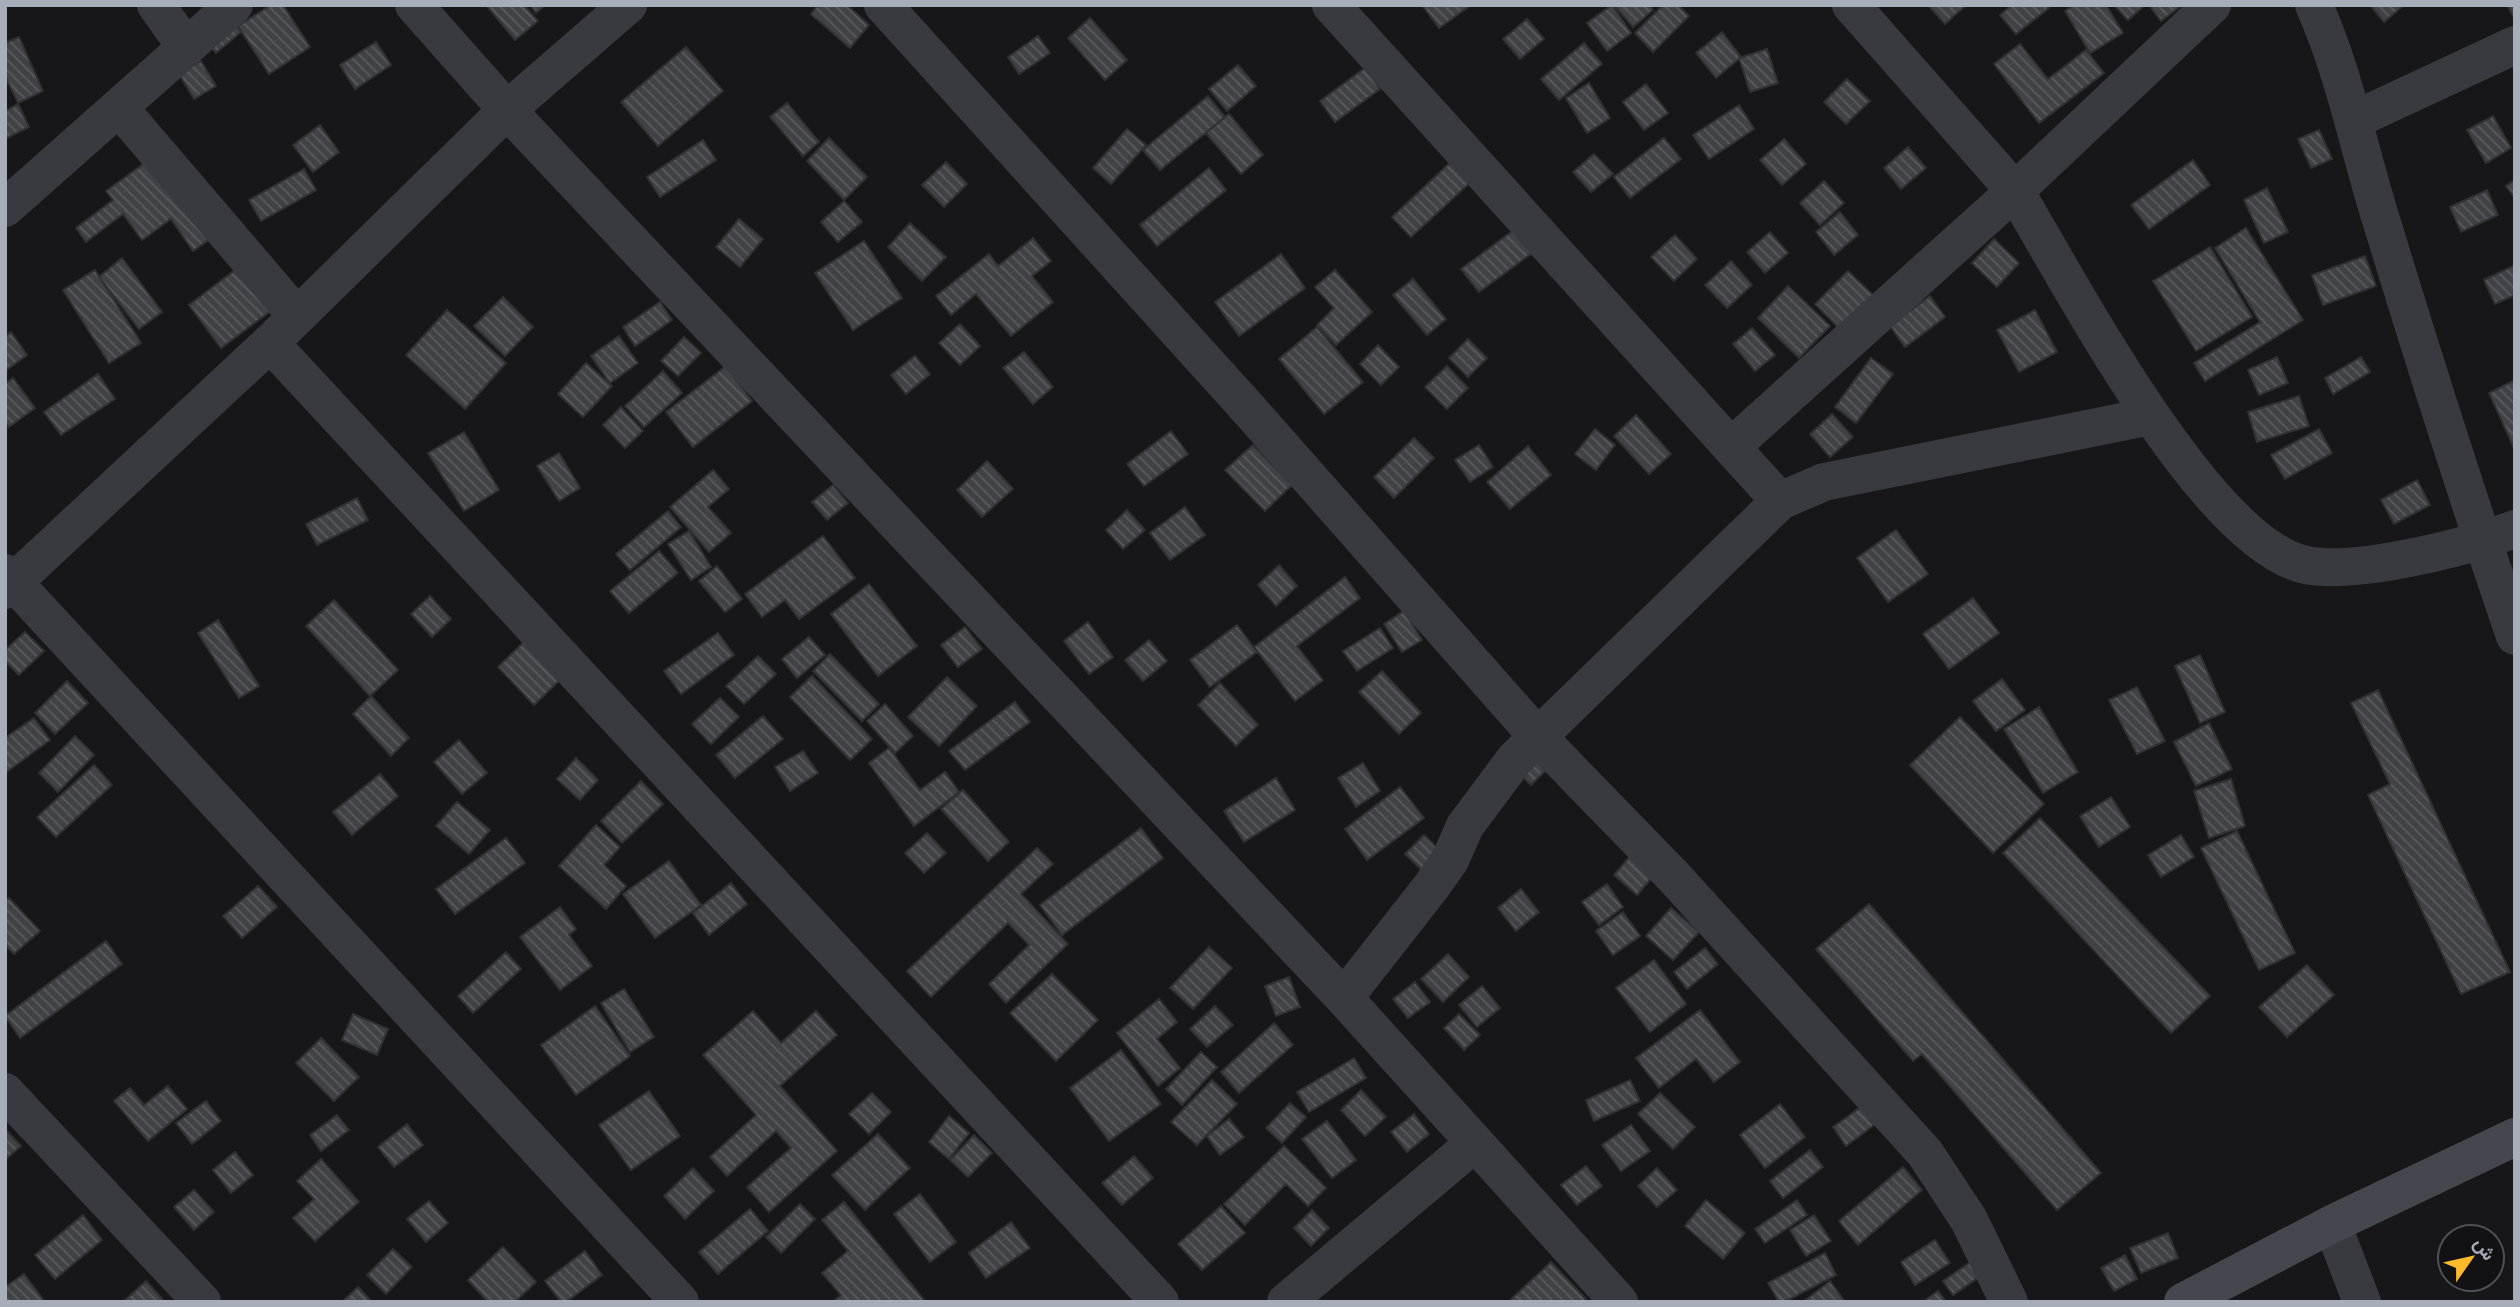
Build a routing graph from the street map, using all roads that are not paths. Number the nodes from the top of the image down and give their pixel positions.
1 (156, 5) edge
2 (234, 5) edge
3 (414, 5) edge
4 (628, 5) edge
5 (883, 5) edge
6 (1331, 5) edge
7 (1852, 5) edge
8 (2212, 5) edge
9 (2315, 5) edge
10 (2515, 45) edge
11 (186, 47) junction
12 (120, 109) junction
13 (506, 110) junction
14 (2354, 120) junction
15 (2015, 191) junction
16 (5, 208) edge
17 (297, 316) junction
18 (270, 343) junction
19 (2151, 416) junction
20 (1731, 447) junction
21 (1780, 501) junction
22 (2499, 535) edge
23 (8, 582) edge
24 (2515, 636) edge
25 (1536, 736) junction
26 (1344, 998) junction
27 (5, 1093) edge
28 (2515, 1137) edge
29 (1475, 1143) junction
30 (2332, 1224) junction
31 (202, 1302) edge
32 (680, 1302) edge
33 (1160, 1302) edge
34 (1286, 1302) edge
35 (1619, 1302) edge
36 (2009, 1302) edge
37 (2183, 1302) edge
38 (2362, 1302) edge

1 - 11 street
2 - 11 street
3 - 13 street
4 - 13 street
5 - 25 street
6 - 20 street
7 - 15 street
8 - 15 street
9 - 14 street
10 - 14 street
11 - 12 street
12 - 16 street
12 - 17 street
13 - 17 street
13 - 26 street
14 - 22 street
15 - 19 street
15 - 20 street
17 - 18 street
18 - 23 street
18 - 33 street
19 - 21 street
19 - 22 street
20 - 21 street
21 - 25 street
22 - 24 street
23 - 32 street
25 - 26 street
25 - 36 street
26 - 29 street
27 - 31 street
28 - 30 street
29 - 34 street
29 - 35 street
30 - 37 street
30 - 38 street

